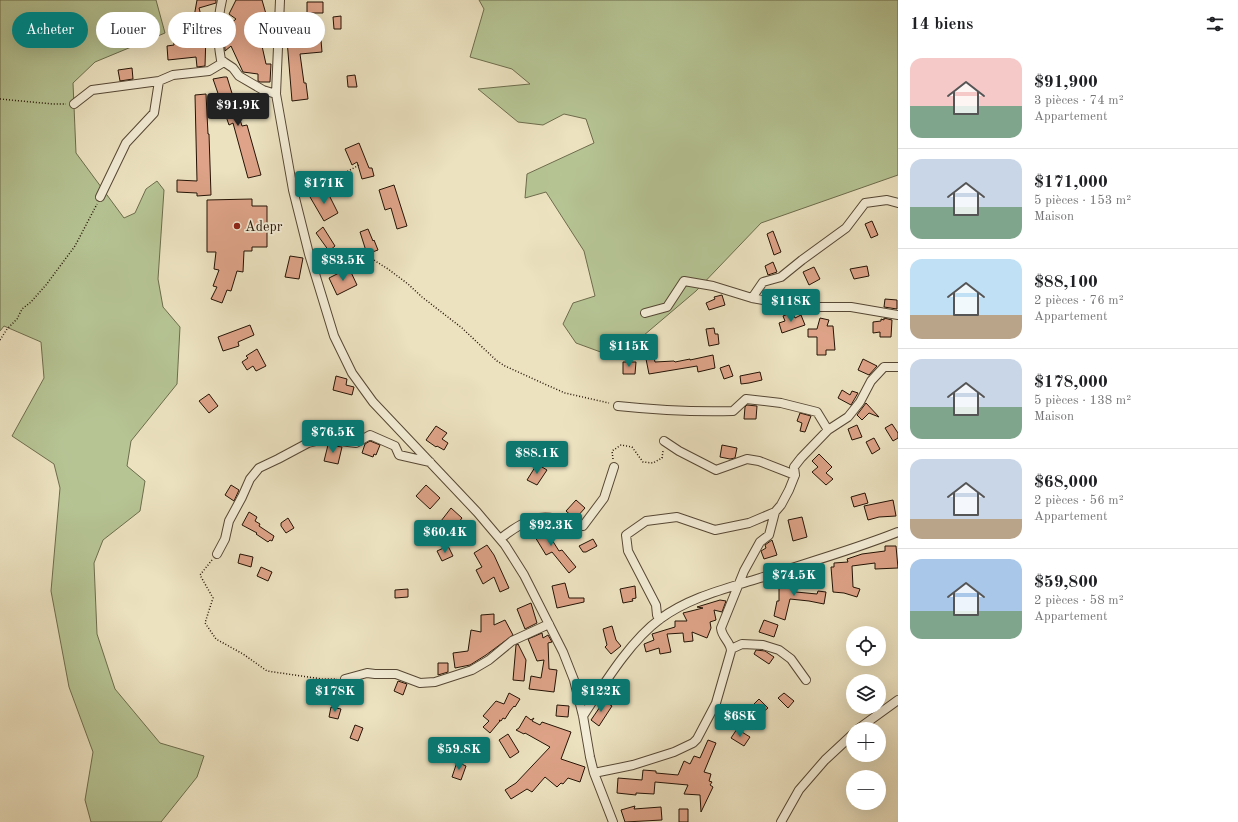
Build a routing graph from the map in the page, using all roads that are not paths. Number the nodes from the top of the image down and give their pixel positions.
1 (222, 0) edge
2 (280, 0) edge
3 (224, 62) junction
4 (158, 81) junction
5 (276, 94) junction
6 (74, 104) road end
7 (100, 197) road end
8 (898, 203) edge
9 (752, 298) junction
10 (645, 313) dead end
11 (898, 315) edge
12 (898, 366) edge
13 (618, 406) road end
14 (828, 430) junction
15 (664, 441) road end
16 (430, 462) junction
17 (614, 467) road end
18 (795, 476) junction
19 (775, 512) junction
20 (898, 532) edge
21 (500, 539) junction
22 (217, 554) road end
23 (738, 585) junction
24 (659, 620) junction
25 (549, 624) junction
26 (731, 649) junction
27 (345, 679) road end
28 (806, 680) dead end
29 (898, 700) edge
30 (583, 716) junction
31 (868, 722) edge
32 (846, 740) edge
33 (594, 773) junction
34 (613, 822) edge
35 (781, 822) edge

1 - 3 street
2 - 5 street
3 - 4 street
3 - 5 street
4 - 6 street
4 - 7 street
5 - 16 street
8 - 9 street
9 - 10 street
9 - 11 street
12 - 14 street
13 - 14 street
14 - 18 street
15 - 18 street
16 - 21 street
16 - 22 street
17 - 21 street
18 - 19 street
19 - 23 street
19 - 24 street
20 - 23 street
21 - 25 street
23 - 24 street
23 - 26 street
24 - 30 street
25 - 27 street
25 - 30 street
26 - 28 street
26 - 33 street
29 - 31 street
30 - 33 street
32 - 35 street
33 - 34 street

